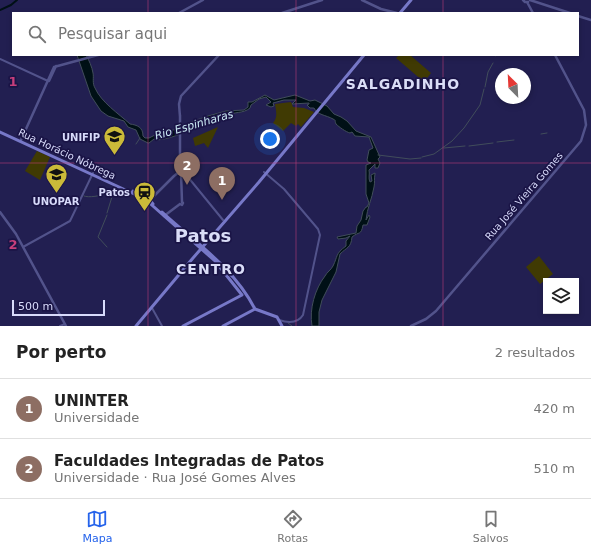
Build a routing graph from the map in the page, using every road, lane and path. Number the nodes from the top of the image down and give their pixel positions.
1 (202, 0) edge
2 (322, 0) edge
3 (362, 0) edge
4 (416, 0) edge
5 (523, 0) edge
6 (409, 1) edge
7 (529, 1) edge
8 (181, 12) edge
9 (285, 12) edge
10 (390, 12) edge
11 (401, 12) edge
12 (533, 12) edge
13 (567, 12) edge
14 (579, 16) edge
15 (591, 20) edge
16 (94, 56) edge
17 (218, 56) edge
18 (363, 56) edge
19 (556, 56) edge
20 (0, 60) edge
21 (48, 81) junction
22 (0, 131) edge
23 (21, 140) junction
24 (180, 170) junction
25 (266, 172) junction
26 (92, 173) junction
27 (149, 201) junction
28 (1, 213) edge
29 (164, 215) junction
30 (223, 219) junction
31 (23, 246) junction
32 (202, 247) junction
33 (229, 275) junction
34 (152, 306) junction
35 (255, 309) junction
36 (281, 322) edge
37 (65, 325) edge
38 (60, 326) edge
39 (136, 326) edge
40 (162, 326) edge
41 (183, 326) edge
42 (223, 326) edge
43 (411, 326) edge

1 - 8 main road
2 - 9 main road
3 - 10 main road
4 - 6 main road
5 - 7 main road
6 - 11 main road
7 - 12 main road
7 - 13 main road
14 - 15 main road
16 - 21 main road
17 - 24 main road
18 - 25 main road
19 - 43 main road, Rua José Vieira Gomes
20 - 21 street
21 - 23 main road
22 - 23 main road, Rua Horácio Nóbrega
23 - 26 main road, Rua Horácio Nóbrega
24 - 27 main road
24 - 29 main road
24 - 30 street
25 - 30 main road
25 - 32 main road
25 - 36 street
26 - 27 main road, Rua Horácio Nóbrega
26 - 31 street
27 - 29 main road, Rua Horácio Nóbrega
28 - 31 main road
29 - 32 main road, Rua Horácio Nóbrega
30 - 32 main road
31 - 37 main road
32 - 33 main road, Rua Horácio Nóbrega
32 - 34 main road
33 - 35 main road
33 - 41 main road
34 - 39 main road
34 - 40 street
35 - 36 main road
35 - 42 main road
37 - 38 street

